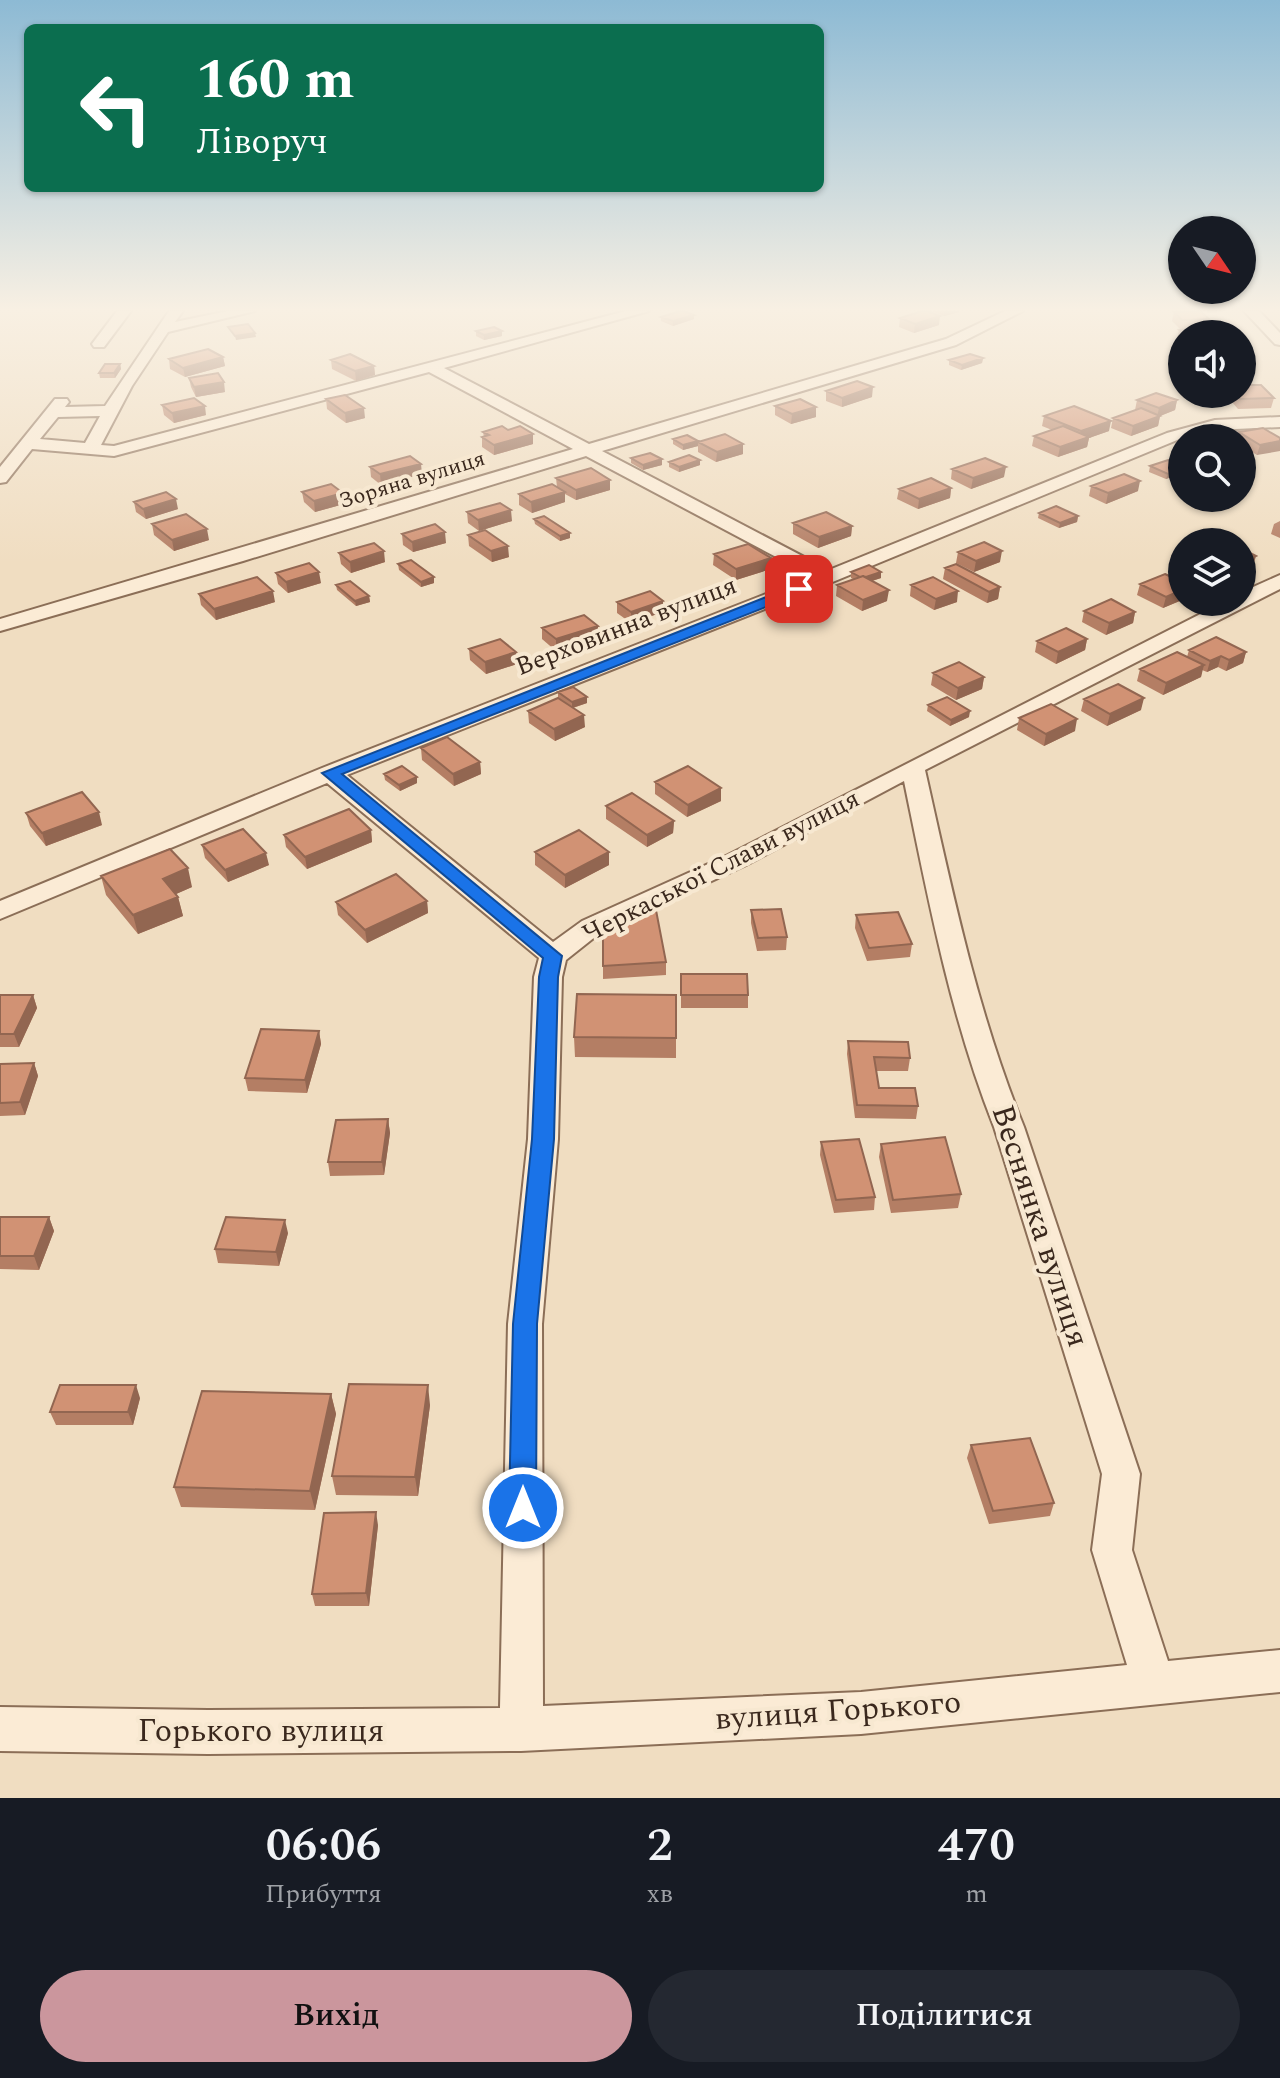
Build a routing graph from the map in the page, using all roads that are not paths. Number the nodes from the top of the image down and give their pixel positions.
1 (121, 395) edge
2 (330, 395) edge
3 (483, 395) edge
4 (772, 395) edge
5 (110, 411) junction
6 (1280, 422) edge
7 (26, 443) junction
8 (90, 449) junction
9 (585, 450) junction
10 (0, 478) edge
11 (828, 577) junction
12 (1280, 581) edge
13 (1256, 593) edge
14 (1210, 616) edge
15 (0, 625) edge
16 (913, 767) junction
17 (330, 773) junction
18 (0, 911) edge
19 (553, 956) junction
20 (1280, 1671) edge
21 (1154, 1684) junction
22 (0, 1729) edge
23 (521, 1729) junction

1 - 5 street
2 - 8 street
3 - 9 street
4 - 9 street, Зоряна вулиця
5 - 7 street
5 - 8 street
6 - 11 street, Верховинна вулиця
7 - 8 street
7 - 10 street
9 - 11 street
9 - 15 street, Зоряна вулиця
11 - 17 street, Верховинна вулиця
12 - 13 street, Черкаської Слави вулиця
14 - 16 street, Черкаської Слави вулиця
16 - 19 street, Черкаської Слави вулиця
16 - 21 street, Веснянка вулиця
17 - 18 street, Верховинна вулиця
17 - 19 street
19 - 23 street, Черкаської Слави вулиця
20 - 21 street, вулиця Горького
21 - 23 street, вулиця Горького
22 - 23 street, Горького вулиця

